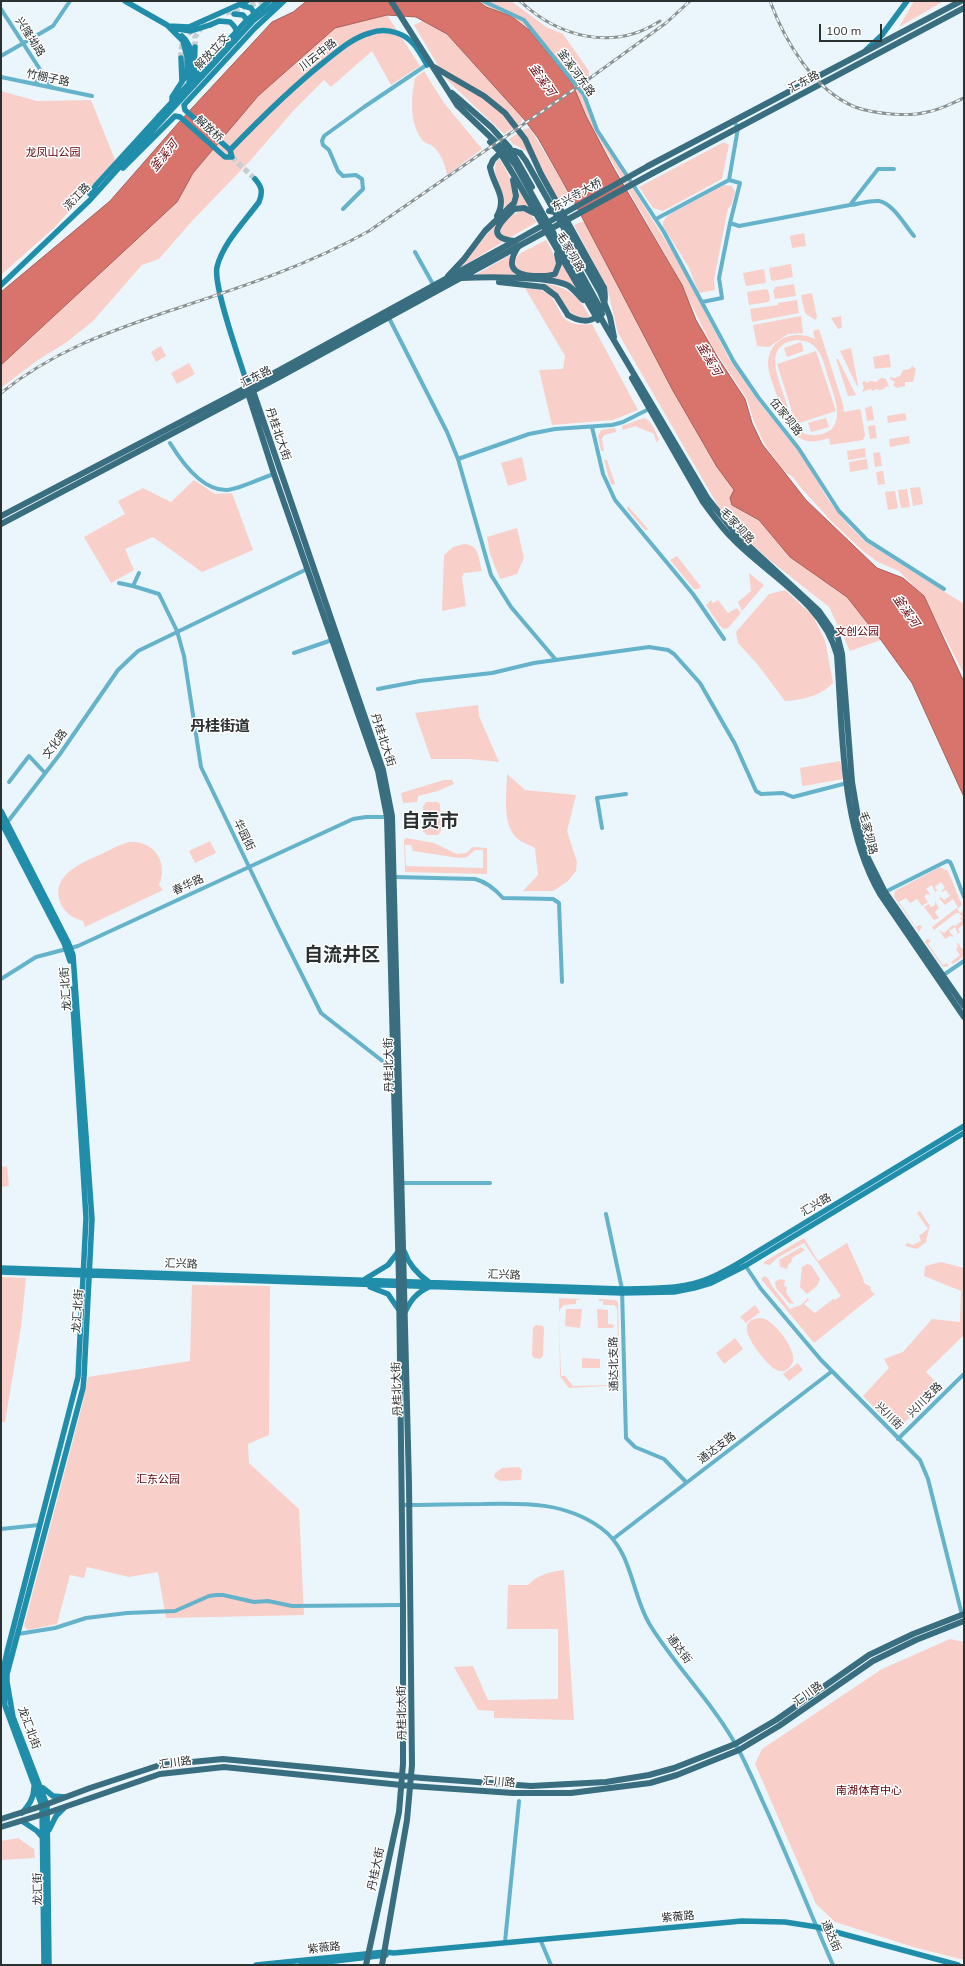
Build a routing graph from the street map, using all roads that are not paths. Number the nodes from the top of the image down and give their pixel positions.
1 (70, 1) edge
2 (125, 1) edge
3 (247, 1) edge
4 (269, 1) edge
5 (278, 1) edge
6 (284, 1) edge
7 (391, 1) edge
8 (483, 1) edge
9 (907, 1) edge
10 (959, 2) edge
11 (233, 7) junction
12 (1, 9) edge
13 (964, 9) edge
14 (234, 14) dead end
15 (171, 28) junction
16 (255, 28) junction
17 (247, 37) junction
18 (24, 43) junction
19 (234, 43) junction
20 (195, 47) tunnel mouth
21 (860, 55) junction
22 (1, 56) edge
23 (181, 58) tunnel mouth
24 (430, 65) junction
25 (43, 74) junction
26 (1, 77) edge
27 (194, 77) junction
28 (35, 84) junction
29 (444, 84) junction
30 (184, 86) junction
31 (52, 88) junction
32 (92, 96) dead end
33 (179, 116) junction
34 (161, 118) junction
35 (734, 121) junction
36 (738, 128) junction
37 (230, 150) junction
38 (501, 150) junction
39 (225, 157) joint
40 (648, 166) joint
41 (894, 169) dead end
42 (653, 173) joint
43 (255, 179) tunnel mouth
44 (729, 180) junction
45 (90, 200) junction
46 (850, 206) junction
47 (343, 209) dead end
48 (568, 216) junction
49 (538, 218) junction
50 (656, 219) junction
51 (494, 222) junction
52 (730, 223) junction
53 (914, 236) dead end
54 (517, 244) junction
55 (555, 246) junction
56 (415, 252) dead end
57 (458, 279) junction
58 (1, 281) edge
59 (443, 281) junction
60 (1, 285) edge
61 (434, 286) junction
62 (702, 302) junction
63 (593, 312) junction
64 (387, 315) junction
65 (606, 327) junction
66 (616, 343) junction
67 (245, 377) joint
68 (249, 389) junction
69 (649, 409) junction
70 (592, 427) junction
71 (170, 443) dead end
72 (458, 459) junction
73 (274, 474) junction
74 (1, 516) edge
75 (1, 524) edge
76 (307, 569) junction
77 (139, 573) dead end
78 (119, 583) dead end
79 (133, 586) junction
80 (944, 589) dead end
81 (177, 631) junction
82 (724, 639) dead end
83 (332, 640) junction
84 (294, 653) dead end
85 (556, 660) junction
86 (378, 689) dead end
87 (45, 773) junction
88 (9, 782) dead end
89 (847, 783) junction
90 (626, 794) dead end
91 (1, 811) edge
92 (387, 817) junction
93 (4, 824) edge
94 (602, 828) dead end
95 (250, 868) junction
96 (394, 877) junction
97 (885, 892) junction
98 (964, 897) edge
99 (69, 949) junction
100 (964, 961) edge
101 (942, 976) junction
102 (1, 979) edge
103 (562, 982) dead end
104 (964, 1006) edge
105 (964, 1017) edge
106 (394, 1070) junction
107 (964, 1126) edge
108 (964, 1133) edge
109 (490, 1183) dead end
110 (401, 1184) junction
111 (606, 1214) dead end
112 (400, 1250) junction
113 (744, 1264) junction
114 (1, 1268) edge
115 (1, 1272) edge
116 (84, 1273) junction
117 (90, 1273) junction
118 (357, 1282) junction
119 (401, 1283) junction
120 (430, 1284) junction
121 (622, 1291) junction
122 (402, 1311) junction
123 (832, 1372) junction
124 (964, 1374) edge
125 (898, 1439) junction
126 (686, 1482) junction
127 (402, 1505) junction
128 (409, 1505) junction
129 (39, 1525) junction
130 (1, 1528) edge
131 (613, 1539) junction
132 (403, 1605) junction
133 (964, 1617) edge
134 (18, 1634) junction
135 (1, 1683) edge
136 (735, 1744) junction
137 (739, 1750) junction
138 (402, 1776) junction
139 (412, 1777) junction
140 (36, 1782) junction
141 (402, 1785) junction
142 (411, 1786) junction
143 (67, 1797) junction
144 (519, 1801) dead end
145 (45, 1806) junction
146 (65, 1807) junction
147 (22, 1812) junction
148 (45, 1814) junction
149 (1, 1819) edge
150 (22, 1821) junction
151 (1, 1827) edge
152 (45, 1837) junction
153 (817, 1927) junction
154 (540, 1939) junction
155 (505, 1942) junction
156 (384, 1954) junction
157 (368, 1956) junction
158 (44, 1965) edge
159 (49, 1965) edge
160 (256, 1965) edge
161 (301, 1965) edge
162 (366, 1965) edge
163 (382, 1965) edge
164 (551, 1965) edge
165 (833, 1965) edge
166 (958, 1965) edge

1 - 18 street
2 - 15 main road
3 - 11 main road
4 - 27 main road, 解放立交
5 - 19 main road, 解放立交, bridge
6 - 16 main road
7 - 24 main road, 毛家坝路
8 - 50 street, 釜溪河东路
9 - 21 main road
10 - 21 main road, 汇东路
11 - 15 main road
11 - 16 main road, bridge
12 - 18 street, 兴隆坳路
13 - 36 main road, 汇东路
14 - 17 main road, bridge
15 - 19 main road, bridge
15 - 30 main road
16 - 17 main road
17 - 37 main road, 解放桥
18 - 22 street
18 - 25 street, 兴隆坳路
19 - 34 main road, 解放立交, bridge
20 - 27 main road
21 - 35 main road, 汇东路
23 - 30 main road
24 - 29 main road, 毛家坝路
24 - 37 main road, 川云中路
24 - 38 main road, 毛家坝路
24 - 47 street
24 - 57 main road, bridge
25 - 28 street
25 - 31 street, 兴隆坳路
26 - 28 street, 竹棚子路
27 - 30 main road, 解放立交
28 - 31 street, 竹棚子路
29 - 38 main road, 毛家坝路
29 - 48 main road, bridge
30 - 33 main road
30 - 34 main road, bridge
31 - 32 street, 竹棚子路
33 - 39 main road, 解放桥
33 - 45 main road
34 - 45 main road, 滨江路
34 - 58 main road, 滨江路
35 - 36 street
35 - 40 main road, 汇东路
36 - 42 main road, 汇东路
36 - 44 street
37 - 39 main road, 川云中路
38 - 49 main road, 毛家坝路
38 - 51 main road
38 - 65 main road
40 - 48 main road, 东兴寺大桥, bridge
41 - 46 street
42 - 48 main road, 东兴寺大桥, bridge
43 - 67 main road, 丹桂北大街
44 - 50 street
44 - 52 street
45 - 60 main road, 滨江路
46 - 52 street
46 - 53 street
48 - 54 main road, 东兴寺大桥, bridge
48 - 65 main road, bridge
49 - 54 main road
49 - 55 main road, 毛家坝路
50 - 62 street, 伍家坝路
51 - 59 main road
51 - 66 main road, bridge
52 - 62 street
54 - 55 main road
54 - 57 main road, 汇东路
54 - 59 main road, 汇东路
55 - 63 main road, 毛家坝路
56 - 61 street
57 - 63 main road
57 - 64 main road, 汇东路
59 - 61 main road, 汇东路
61 - 64 main road, 汇东路
62 - 80 street, 伍家坝路
63 - 69 main road, 毛家坝路
64 - 68 main road, 汇东路
64 - 72 street
65 - 66 main road, 毛家坝路
66 - 97 main road, 毛家坝路
67 - 68 main road, 丹桂北大街
68 - 73 main road, 丹桂北大街
68 - 74 main road, 汇东路
68 - 75 main road, 汇东路
68 - 96 main road, 丹桂北大街
69 - 70 street
69 - 89 main road, 毛家坝路
70 - 72 street
70 - 82 street
71 - 73 street
72 - 85 street
73 - 76 main road, 丹桂北大街
76 - 81 street
76 - 83 main road, 丹桂北大街
77 - 79 street
78 - 79 street, 华园街
79 - 81 street, 华园街
81 - 87 street, 文化路
81 - 95 street, 华园街
83 - 84 street
83 - 92 main road, 丹桂北大街
85 - 86 street
85 - 89 street
87 - 88 street
87 - 93 street, 文化路
89 - 105 main road, 毛家坝路
90 - 94 street
91 - 93 main road, 龙汇北街
92 - 95 street, 春华路
92 - 106 main road, 丹桂北大街
93 - 99 main road, 龙汇北街
95 - 99 street, 春华路
95 - 106 street, 华园街
96 - 103 street
96 - 110 main road, 丹桂北大街
97 - 98 street
97 - 101 main road, 毛家坝路
99 - 102 street, 春华路
99 - 116 main road, 龙汇北街
99 - 117 main road, 龙汇北街
100 - 101 street
101 - 104 main road, 毛家坝路
106 - 112 main road, 丹桂北大街
107 - 113 main road, 汇兴路
108 - 113 main road
109 - 110 street
110 - 112 main road, 丹桂北大街
111 - 121 street, 通达北支路
112 - 118 main road
112 - 119 main road, 丹桂北大街
112 - 120 main road
113 - 121 main road, 汇兴路
113 - 123 street, 兴川街
114 - 116 main road
115 - 116 main road
116 - 117 main road
116 - 129 main road, 龙汇北街
117 - 118 main road
117 - 134 main road, 龙汇北街
118 - 119 main road
118 - 122 main road
119 - 120 main road, 汇兴路
119 - 122 main road, 丹桂北大街
120 - 121 main road, 汇兴路
120 - 122 main road
121 - 126 street, 通达北支路
122 - 127 main road, 丹桂北大街
122 - 128 main road, 丹桂北大街
123 - 125 street, 兴川街
123 - 126 street, 通达支路
124 - 125 street, 兴川支路
125 - 133 street, 兴川街
126 - 131 street, 通达支路
127 - 128 street, 通达街
127 - 132 main road, 丹桂北大街
128 - 131 street, 通达街
128 - 139 main road, 丹桂北大街
129 - 130 street
129 - 135 main road, 龙汇北街
131 - 136 street, 通达街
132 - 134 street
132 - 138 main road, 丹桂北大街
133 - 136 main road, 汇川路
133 - 137 main road, 汇川路
134 - 140 main road, 龙汇北街
135 - 140 main road, 龙汇北街
136 - 137 street, 通达街
136 - 139 main road, 汇川路
137 - 142 main road, 汇川路
137 - 153 street, 通达街
138 - 139 main road, 汇川路
138 - 141 main road, 丹桂大街
138 - 143 main road, 汇川路
139 - 142 main road, 丹桂北大街
140 - 143 main road
140 - 145 main road, 龙汇北街
140 - 147 main road
141 - 142 main road, 汇川路
141 - 146 main road, 汇川路
141 - 157 main road, 丹桂大街
142 - 156 main road, 丹桂北大街
143 - 145 main road, 汇川路
144 - 155 street
145 - 147 main road, 汇川路
145 - 148 main road, 龙汇北街
146 - 148 main road, 汇川路
146 - 152 main road
147 - 149 main road, 汇川路
148 - 150 main road, 汇川路
148 - 152 main road, 龙汇街
150 - 151 main road, 汇川路
150 - 152 main road
152 - 158 main road, 龙汇街
152 - 159 main road, 龙汇街
153 - 154 main road, 紫薇路
153 - 165 street, 通达街
153 - 166 main road, 紫薇路
154 - 155 main road, 紫薇路
154 - 164 street
155 - 156 main road, 紫薇路
156 - 157 main road, 紫薇路
156 - 163 main road, 丹桂北大街
157 - 160 main road, 紫薇路
157 - 161 main road, 紫薇路
157 - 162 main road, 丹桂大街

